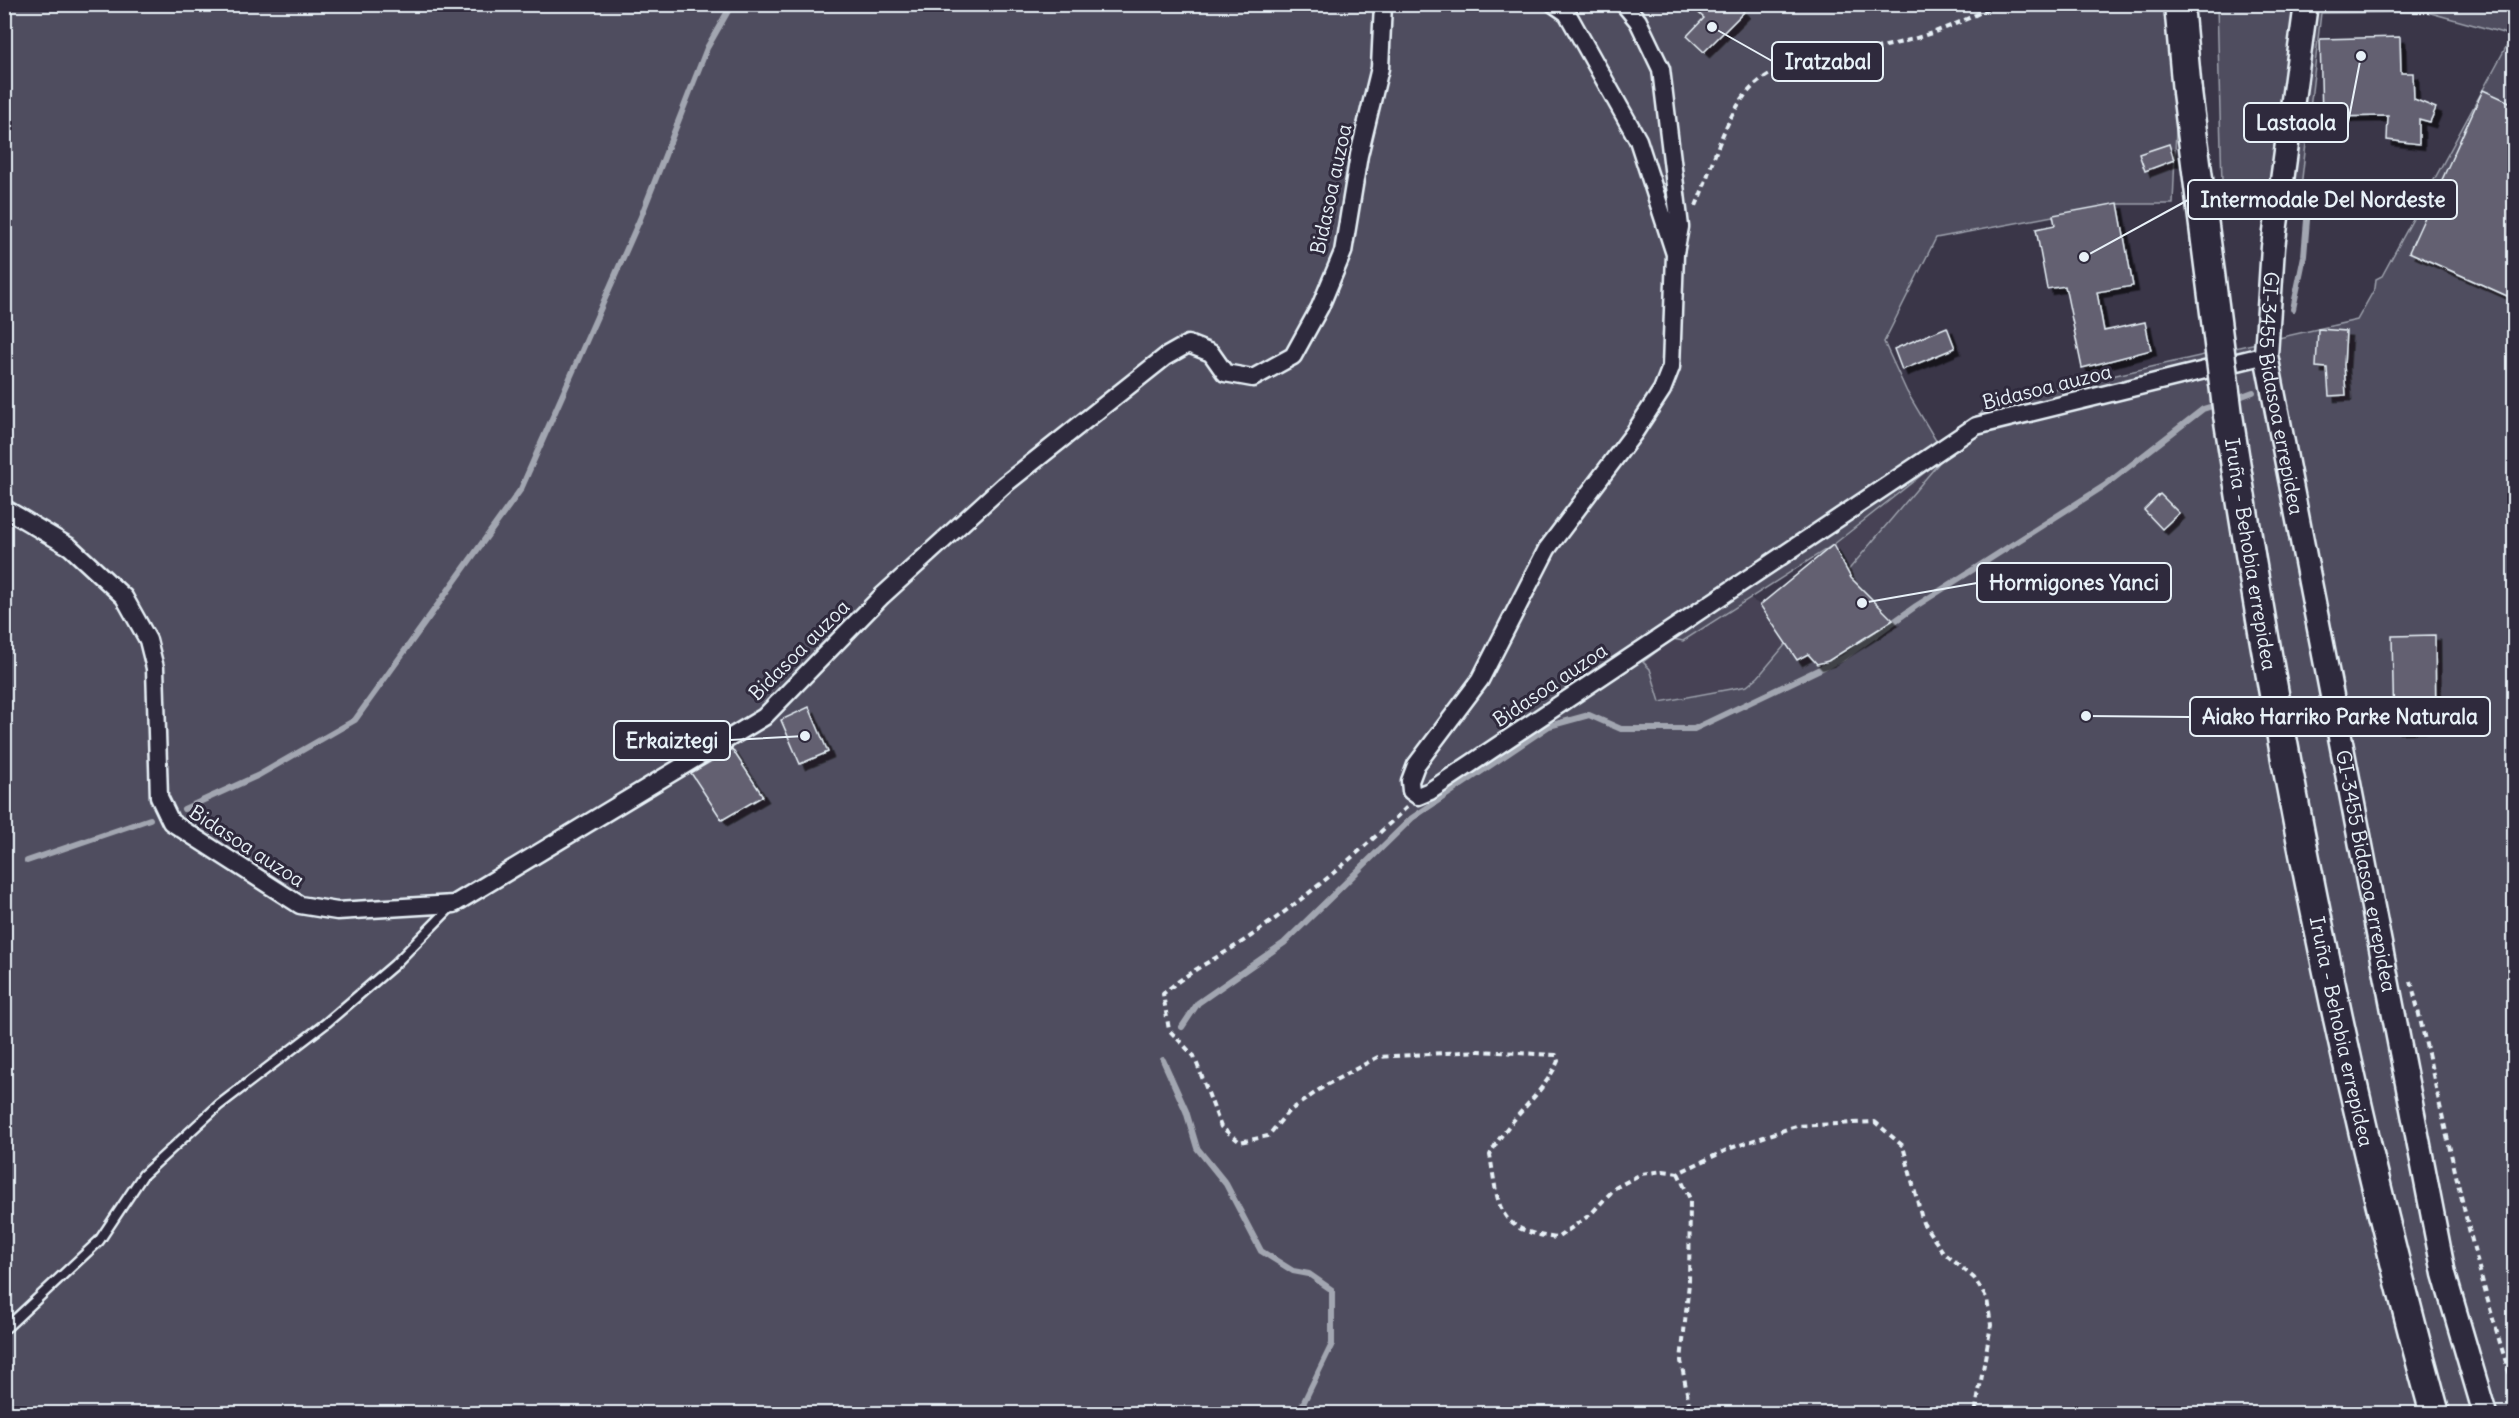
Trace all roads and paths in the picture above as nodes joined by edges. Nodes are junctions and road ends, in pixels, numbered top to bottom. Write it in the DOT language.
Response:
graph roads {
  1 [pos="1383,4"];
  2 [pos="1554,4"];
  3 [pos="1624,4"];
  4 [pos="1996,4"];
  5 [pos="2179,4"];
  6 [pos="2306,4"];
  7 [pos="1692,214"];
  8 [pos="1675,254"];
  9 [pos="2266,355"];
  10 [pos="4,508"];
  11 [pos="1418,796"];
  12 [pos="454,904"];
  13 [pos="2408,972"];
  14 [pos="1678,1173"];
  15 [pos="7,1327"];
  16 [pos="2514,1387"];
  17 [pos="1691,1413"];
  18 [pos="1975,1413"];
  19 [pos="2435,1413"];
  20 [pos="2485,1413"];
  1 -- 12 [label="street, Bidasoa auzoa"];
  2 -- 8 [label="street, Bidasoa auzoa"];
  3 -- 8 [label="street, Bidasoa auzoa"];
  4 -- 7 [label="path"];
  5 -- 19 [label="highway, Iruña - Behobia errepidea, bridge"];
  6 -- 9 [label="street, GI-3455 Bidasoa errepidea"];
  8 -- 11 [label="street, Bidasoa auzoa"];
  9 -- 11 [label="street, Bidasoa auzoa"];
  9 -- 20 [label="street, GI-3455 Bidasoa errepidea"];
  10 -- 12 [label="street, Bidasoa auzoa"];
  11 -- 14 [label="path"];
  12 -- 15 [label="lane"];
  13 -- 16 [label="path"];
  14 -- 17 [label="path"];
  14 -- 18 [label="path"];
}
